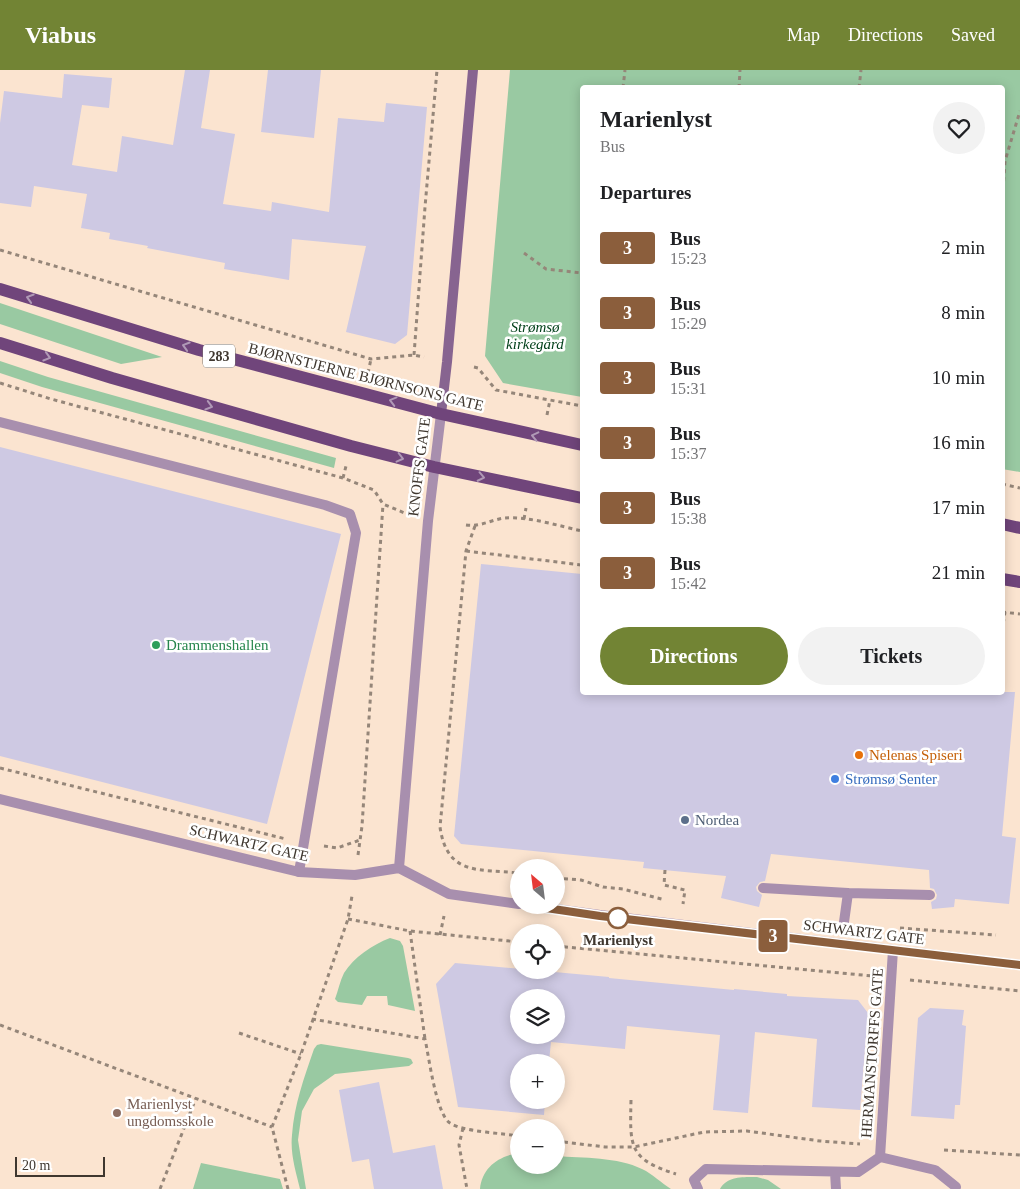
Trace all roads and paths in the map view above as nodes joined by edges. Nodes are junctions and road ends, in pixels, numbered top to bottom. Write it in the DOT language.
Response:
graph roads {
  1 [pos="437,70"];
  2 [pos="473,70"];
  3 [pos="625,70"];
  4 [pos="740,70"];
  5 [pos="861,70"];
  6 [pos="623,85"];
  7 [pos="739,85"];
  8 [pos="859,85"];
  9 [pos="1020,111"];
  10 [pos="1005,161"];
  11 [pos="0,250"];
  12 [pos="524,253"];
  13 [pos="580,273"];
  14 [pos="0,289"];
  15 [pos="0,343"];
  16 [pos="414,355"];
  17 [pos="424,357"];
  18 [pos="371,359"];
  19 [pos="474,367"];
  20 [pos="367,378"];
  21 [pos="0,383"];
  22 [pos="550,400"];
  23 [pos="580,406"];
  24 [pos="441,414"];
  25 [pos="0,422"];
  26 [pos="545,422"];
  27 [pos="580,445"];
  28 [pos="434,467"];
  29 [pos="1005,485"];
  30 [pos="1020,488"];
  31 [pos="580,498"];
  32 [pos="384,504"];
  33 [pos="407,514"];
  34 [pos="466,525"];
  35 [pos="1005,525"];
  36 [pos="475,526"];
  37 [pos="1020,528"];
  38 [pos="580,531"];
  39 [pos="466,551"];
  40 [pos="580,565"];
  41 [pos="1005,580"];
  42 [pos="1020,582"];
  43 [pos="1005,612"];
  44 [pos="1020,614"];
  45 [pos="0,768"];
  46 [pos="0,799"];
  47 [pos="360,840"];
  48 [pos="304,843"];
  49 [pos="456,863"];
  50 [pos="399,868"];
  51 [pos="455,869"];
  52 [pos="665,870"];
  53 [pos="300,872"];
  54 [pos="510,873"];
  55 [pos="355,874"];
  56 [pos="565,879"];
  57 [pos="763,888"];
  58 [pos="848,893"];
  59 [pos="930,895"];
  60 [pos="674,902"];
  61 [pos="510,903"];
  62 [pos="691,905"];
  63 [pos="565,911"];
  64 [pos="444,916"];
  65 [pos="844,922"];
  66 [pos="893,927"];
  67 [pos="410,931"];
  68 [pos="440,935"];
  69 [pos="996,936"];
  70 [pos="510,941"];
  71 [pos="565,947"];
  72 [pos="893,950"];
  73 [pos="1020,965"];
  74 [pos="892,978"];
  75 [pos="1020,991"];
  76 [pos="312,1019"];
  77 [pos="0,1025"];
  78 [pos="239,1033"];
  79 [pos="425,1039"];
  80 [pos="301,1054"];
  81 [pos="196,1098"];
  82 [pos="631,1100"];
  83 [pos="272,1127"];
  84 [pos="463,1128"];
  85 [pos="510,1135"];
  86 [pos="565,1142"];
  87 [pos="881,1146"];
  88 [pos="634,1147"];
  89 [pos="940,1150"];
  90 [pos="1020,1155"];
  91 [pos="880,1157"];
  92 [pos="835,1172"];
  93 [pos="696,1184"];
  94 [pos="956,1187"];
  95 [pos="160,1189"];
  96 [pos="288,1189"];
  97 [pos="466,1189"];
  98 [pos="836,1189"];
  1 -- 16 [label="path"];
  2 -- 24 [label="main road, KNOFFS GATE"];
  3 -- 6 [label="path"];
  4 -- 7 [label="path"];
  5 -- 8 [label="path"];
  9 -- 10 [label="path"];
  11 -- 18 [label="path"];
  12 -- 13 [label="path"];
  24 -- 14 [label="main road, BJØRNSTJERNE BJØRNSONS GATE / 283, one-way"];
  15 -- 28 [label="main road, one-way"];
  16 -- 17 [label="path"];
  16 -- 18 [label="path"];
  18 -- 20 [label="path"];
  19 -- 22 [label="path"];
  21 -- 32 [label="path"];
  22 -- 23 [label="path"];
  22 -- 26 [label="path"];
  27 -- 24 [label="main road, BJØRNSTJERNE BJØRNSONS GATE / 283, one-way"];
  24 -- 28 [label="street, KNOFFS GATE"];
  25 -- 48 [label="street"];
  28 -- 31 [label="main road, one-way"];
  28 -- 50 [label="street, KNOFFS GATE"];
  29 -- 30 [label="path"];
  32 -- 33 [label="path"];
  32 -- 47 [label="path"];
  34 -- 36 [label="path"];
  35 -- 37 [label="main road"];
  36 -- 38 [label="path"];
  36 -- 39 [label="path"];
  39 -- 40 [label="path"];
  39 -- 49 [label="path"];
  41 -- 42 [label="main road"];
  43 -- 44 [label="path"];
  45 -- 48 [label="path"];
  46 -- 53 [label="street, SCHWARTZ GATE"];
  47 -- 48 [label="path"];
  47 -- 55 [label="path"];
  48 -- 53 [label="street"];
  49 -- 51 [label="path"];
  49 -- 54 [label="path"];
  50 -- 55 [label="street, SCHWARTZ GATE"];
  50 -- 61 [label="street"];
  52 -- 62 [label="path"];
  53 -- 55 [label="street, SCHWARTZ GATE"];
  56 -- 60 [label="path"];
  57 -- 58 [label="street"];
  58 -- 59 [label="street"];
  58 -- 65 [label="street"];
  63 -- 72 [label="street, SCHWARTZ GATE"];
  64 -- 68 [label="path"];
  66 -- 69 [label="path"];
  67 -- 68 [label="path"];
  67 -- 76 [label="path"];
  67 -- 79 [label="path"];
  68 -- 70 [label="path"];
  71 -- 74 [label="path"];
  72 -- 73 [label="street, SCHWARTZ GATE"];
  72 -- 74 [label="street, HERMANSTORFFS GATE"];
  74 -- 75 [label="path"];
  74 -- 87 [label="street, HERMANSTORFFS GATE"];
  76 -- 79 [label="path"];
  76 -- 80 [label="path"];
  77 -- 81 [label="path"];
  78 -- 80 [label="path"];
  79 -- 84 [label="path"];
  80 -- 83 [label="path"];
  81 -- 83 [label="path"];
  81 -- 95 [label="path"];
  82 -- 88 [label="path"];
  83 -- 96 [label="path"];
  84 -- 85 [label="path"];
  84 -- 97 [label="path"];
  86 -- 88 [label="path"];
  87 -- 88 [label="path"];
  87 -- 91 [label="street, HERMANSTORFFS GATE"];
  88 -- 93 [label="path"];
  89 -- 90 [label="path"];
  91 -- 92 [label="street, HERMANSTORFFS GATE"];
  91 -- 94 [label="street, HERMANSTORFFS GATE"];
  92 -- 93 [label="street, HERMANSTORFFS GATE"];
  92 -- 98 [label="street"];
}
